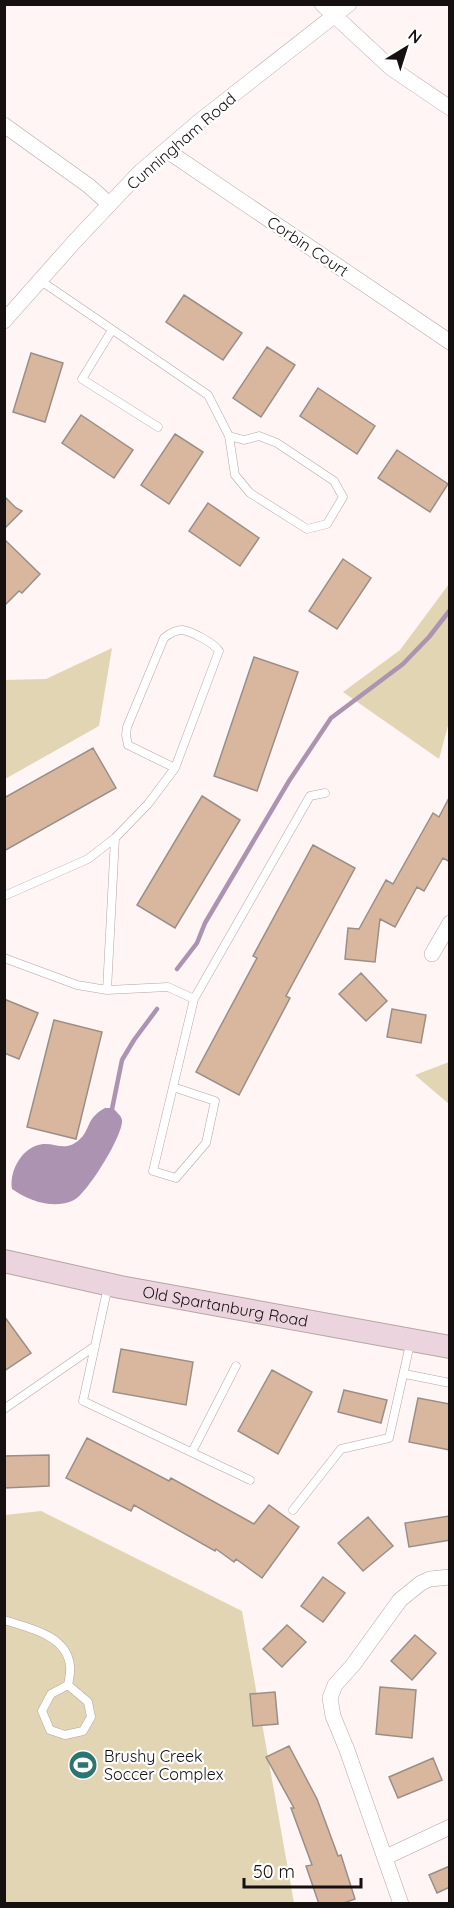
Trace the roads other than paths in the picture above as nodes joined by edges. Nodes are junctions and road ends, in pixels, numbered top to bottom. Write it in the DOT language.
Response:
graph roads {
  1 [pos="322,4"];
  2 [pos="349,4"];
  3 [pos="336,15"];
  4 [pos="450,108"];
  5 [pos="4,125"];
  6 [pos="166,150"];
  7 [pos="109,204"];
  8 [pos="40,281"];
  9 [pos="4,321"];
  10 [pos="112,330"];
  11 [pos="450,342"];
  12 [pos="158,427"];
  13 [pos="229,436"];
  14 [pos="175,768"];
  15 [pos="325,793"];
  16 [pos="115,838"];
  17 [pos="4,896"];
  18 [pos="450,923"];
  19 [pos="432,954"];
  20 [pos="4,958"];
  21 [pos="107,990"];
  22 [pos="194,999"];
  23 [pos="173,1087"];
  24 [pos="4,1261"];
  25 [pos="108,1284"];
  26 [pos="411,1341"];
  27 [pos="95,1346"];
  28 [pos="450,1347"];
  29 [pos="236,1366"];
  30 [pos="405,1374"];
  31 [pos="450,1383"];
  32 [pos="4,1409"];
  33 [pos="192,1452"];
  34 [pos="250,1480"];
  35 [pos="293,1510"];
  36 [pos="450,1577"];
  37 [pos="4,1620"];
  38 [pos="68,1685"];
  39 [pos="450,1827"];
  40 [pos="386,1857"];
  41 [pos="402,1904"];
  1 -- 3 [label="street"];
  2 -- 3 [label="street, Cunningham Road"];
  3 -- 4 [label="street"];
  3 -- 6 [label="street, Cunningham Road"];
  5 -- 7 [label="street"];
  6 -- 7 [label="street, Cunningham Road"];
  6 -- 11 [label="street, Corbin Court"];
  7 -- 8 [label="street, Cunningham Road"];
  8 -- 9 [label="street, Cunningham Road"];
  8 -- 10 [label="lane"];
  10 -- 12 [label="lane"];
  10 -- 13 [label="lane"];
  13 -- 13 [label="lane"];
  14 -- 14 [label="lane"];
  14 -- 16 [label="lane"];
  15 -- 22 [label="lane"];
  16 -- 17 [label="lane"];
  16 -- 21 [label="lane"];
  18 -- 19 [label="street"];
  20 -- 21 [label="lane"];
  21 -- 22 [label="lane"];
  22 -- 23 [label="lane"];
  23 -- 23 [label="lane"];
  24 -- 25 [label="main road, Old Spartanburg Road"];
  25 -- 26 [label="main road, Old Spartanburg Road"];
  25 -- 27 [label="lane"];
  26 -- 28 [label="main road, Old Spartanburg Road"];
  26 -- 30 [label="lane"];
  27 -- 32 [label="lane"];
  27 -- 33 [label="lane"];
  29 -- 33 [label="lane"];
  30 -- 31 [label="lane"];
  30 -- 35 [label="lane"];
  33 -- 34 [label="lane"];
  36 -- 40 [label="street"];
  37 -- 38 [label="lane"];
  38 -- 38 [label="lane"];
  39 -- 40 [label="street"];
  40 -- 41 [label="street"];
}
